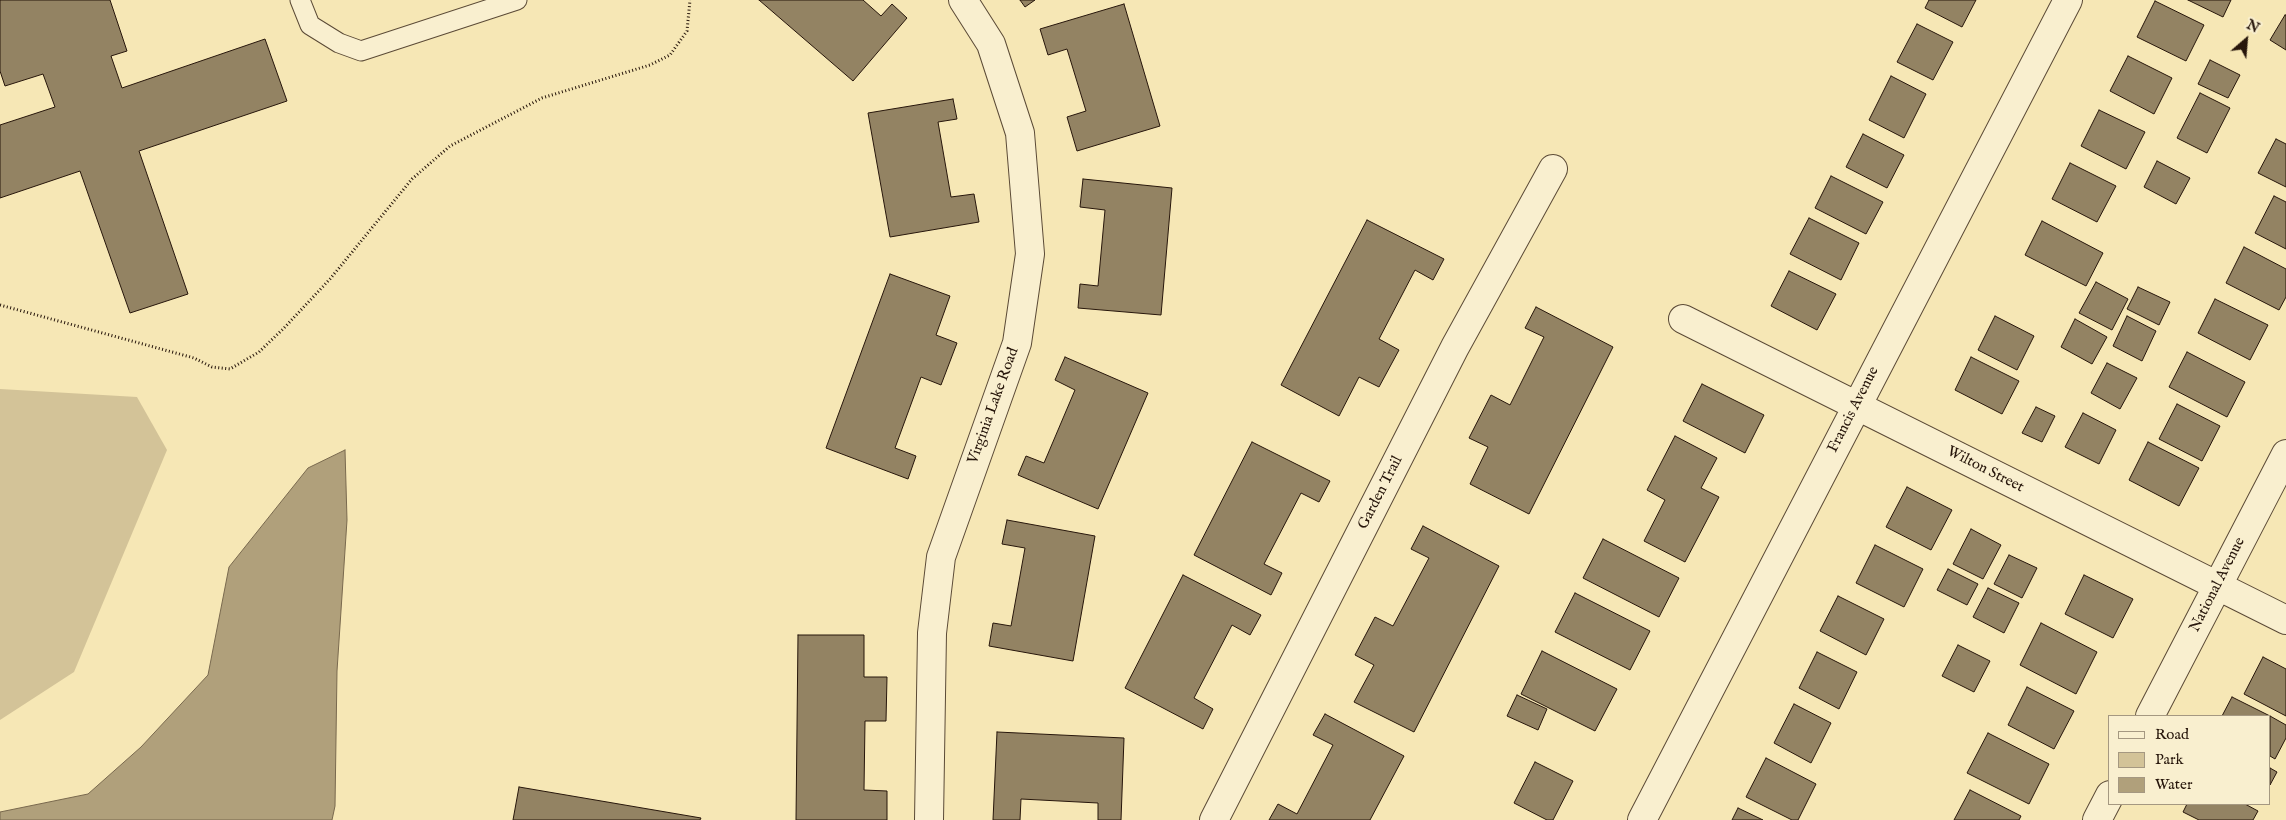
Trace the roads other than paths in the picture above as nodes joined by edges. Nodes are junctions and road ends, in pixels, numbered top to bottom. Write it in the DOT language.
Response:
graph roads {
  1 [pos="300,0"];
  2 [pos="517,0"];
  3 [pos="963,0"];
  4 [pos="2068,0"];
  5 [pos="1553,169"];
  6 [pos="1683,319"];
  7 [pos="1856,406"];
  8 [pos="2286,454"];
  9 [pos="2217,586"];
  10 [pos="2286,620"];
  11 [pos="2151,715"];
  12 [pos="2108,799"];
  13 [pos="929,820"];
  14 [pos="1214,820"];
  15 [pos="1642,820"];
  16 [pos="2097,820"];
  1 -- 2 [label="lane"];
  3 -- 13 [label="street, Virginia Lake Road"];
  4 -- 7 [label="street, Francis Avenue"];
  5 -- 14 [label="street, Garden Trail"];
  6 -- 7 [label="street, Wilton Street"];
  7 -- 9 [label="street, Wilton Street"];
  7 -- 15 [label="street, Francis Avenue"];
  8 -- 9 [label="street, National Avenue"];
  9 -- 10 [label="street, Wilton Street"];
  9 -- 11 [label="street, National Avenue"];
  12 -- 16 [label="street"];
}
